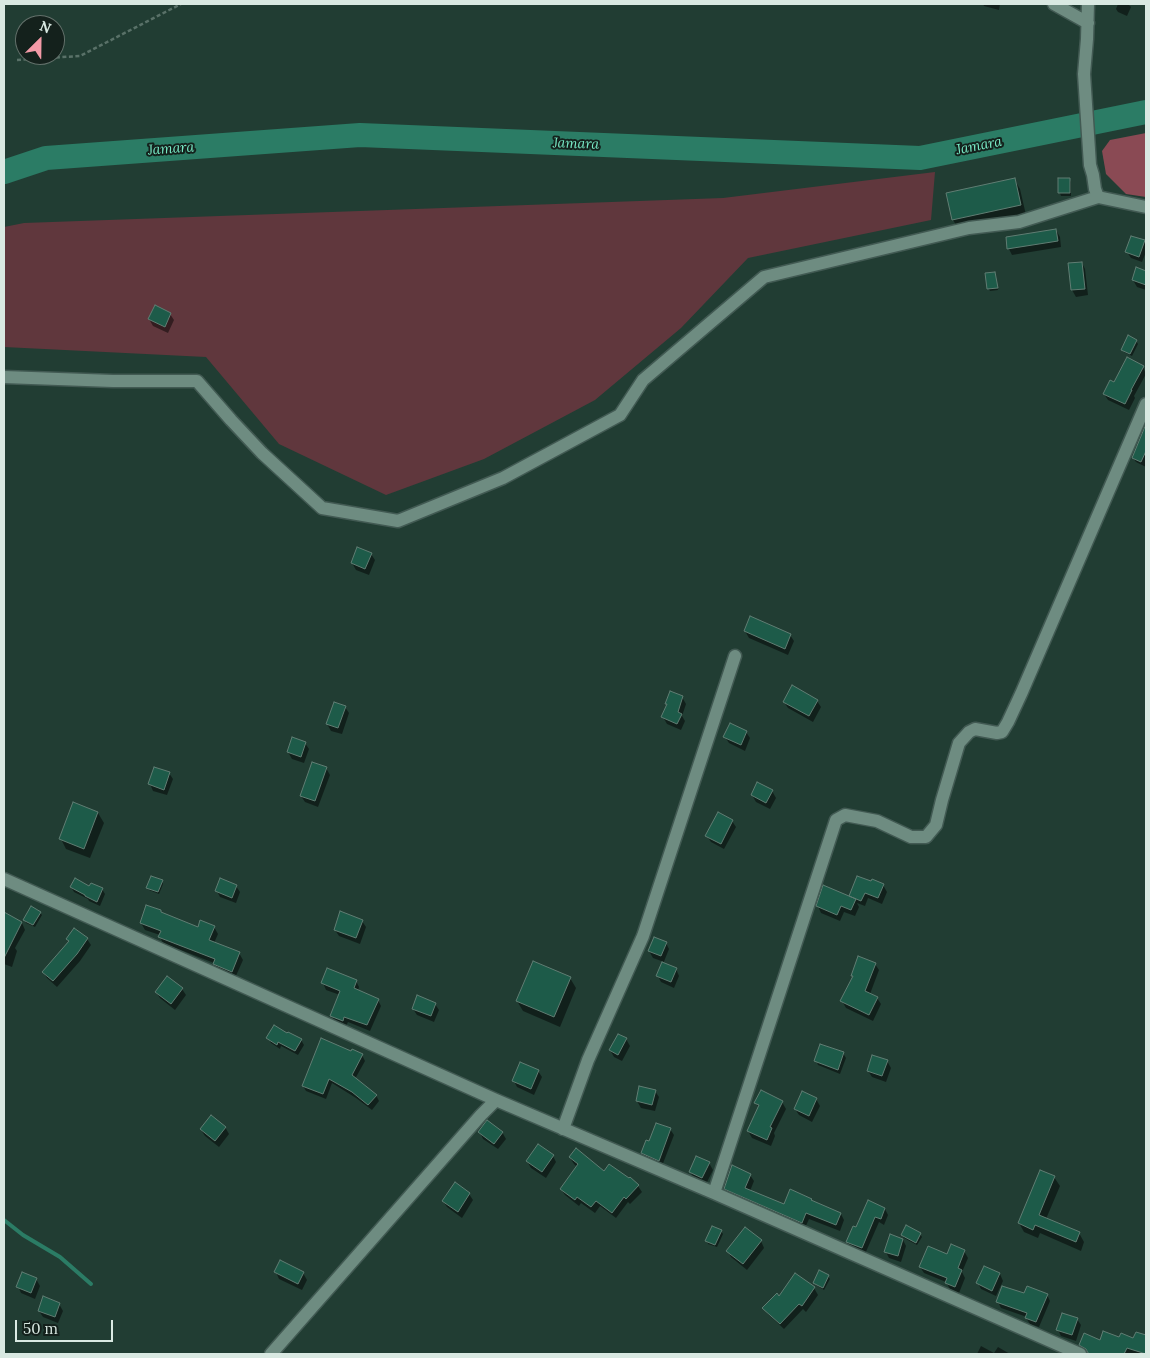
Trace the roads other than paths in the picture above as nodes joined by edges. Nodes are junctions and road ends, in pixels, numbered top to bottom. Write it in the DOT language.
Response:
graph roads {
  1 [pos="1054,4"];
  2 [pos="1088,4"];
  3 [pos="1088,23"];
  4 [pos="1098,197"];
  5 [pos="1146,207"];
  6 [pos="4,377"];
  7 [pos="1146,404"];
  8 [pos="735,656"];
  9 [pos="4,879"];
  10 [pos="496,1100"];
  11 [pos="563,1129"];
  12 [pos="714,1193"];
  13 [pos="271,1354"];
  14 [pos="1080,1354"];
  1 -- 3 [label="street"];
  2 -- 3 [label="street"];
  3 -- 4 [label="street"];
  4 -- 5 [label="street"];
  4 -- 6 [label="street"];
  7 -- 12 [label="street"];
  8 -- 11 [label="street"];
  9 -- 10 [label="street"];
  10 -- 11 [label="street"];
  10 -- 13 [label="street"];
  11 -- 12 [label="street"];
  12 -- 14 [label="street"];
}
